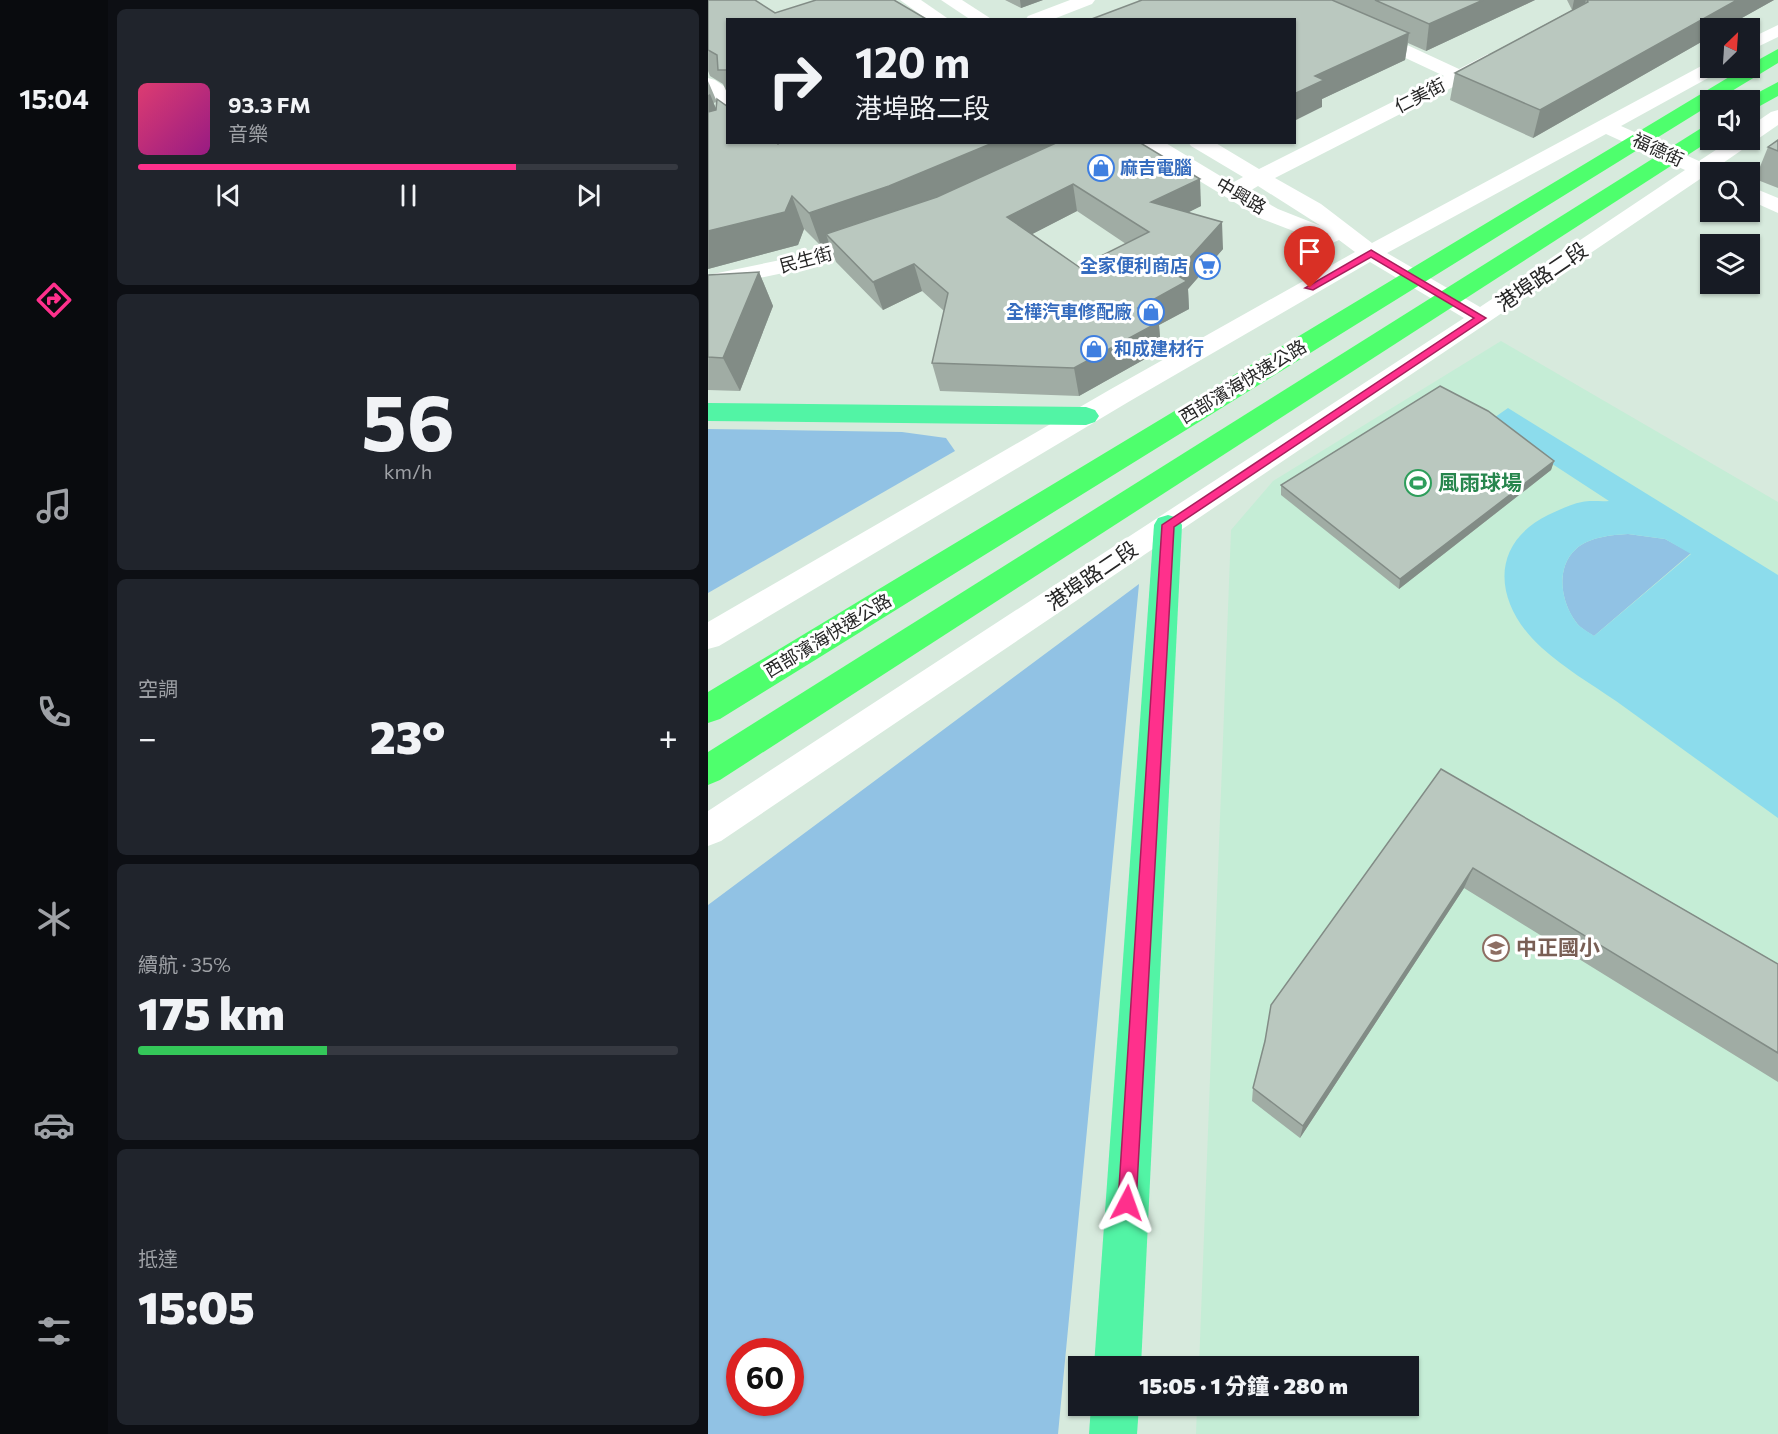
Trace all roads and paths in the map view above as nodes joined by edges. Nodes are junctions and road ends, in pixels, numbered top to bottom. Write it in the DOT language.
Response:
graph roads {
  1 [pos="909,0"];
  2 [pos="950,0"];
  3 [pos="1086,0"];
  4 [pos="1296,0"];
  5 [pos="938,18"];
  6 [pos="981,18"];
  7 [pos="1039,18"];
  8 [pos="1778,30"];
  9 [pos="1760,40"];
  10 [pos="1513,49"];
  11 [pos="1778,55"];
  12 [pos="1700,75"];
  13 [pos="1460,76"];
  14 [pos="708,84"];
  15 [pos="1778,88"];
  16 [pos="726,98"];
  17 [pos="1760,99"];
  18 [pos="1778,116"];
  19 [pos="1607,127"];
  20 [pos="1760,128"];
  21 [pos="1700,137"];
  22 [pos="1152,144"];
  23 [pos="1201,144"];
  24 [pos="1732,150"];
  25 [pos="1717,162"];
  26 [pos="1700,170"];
  27 [pos="1700,175"];
  28 [pos="1259,177"];
  29 [pos="1232,191"];
  30 [pos="1760,197"];
  31 [pos="1778,206"];
  32 [pos="893,234"];
  33 [pos="1371,253"];
  34 [pos="708,282"];
  35 [pos="1481,318"];
  36 [pos="708,412"];
  37 [pos="1086,416"];
  38 [pos="1168,525"];
  39 [pos="708,637"];
  40 [pos="708,709"];
  41 [pos="708,770"];
  42 [pos="708,830"];
  43 [pos="1119,1356"];
  44 [pos="1114,1416"];
  45 [pos="1113,1434"];
  1 -- 5 [label="street"];
  2 -- 6 [label="street"];
  3 -- 7 [label="street"];
  4 -- 13 [label="street"];
  8 -- 9 [label="street"];
  10 -- 13 [label="street, 仁美街"];
  11 -- 40 [label="highway, 西部濱海快速公路"];
  12 -- 19 [label="street"];
  13 -- 28 [label="street, 仁美街"];
  14 -- 16 [label="street"];
  15 -- 17 [label="highway"];
  18 -- 20 [label="street"];
  19 -- 26 [label="street, 福德街"];
  19 -- 33 [label="street"];
  21 -- 41 [label="highway, 西部濱海快速公路"];
  22 -- 29 [label="street, 中興路"];
  23 -- 28 [label="street, 中興路"];
  24 -- 25 [label="street, 港埠路二段"];
  27 -- 35 [label="street, 港埠路二段"];
  28 -- 29 [label="street, 仁美街"];
  28 -- 33 [label="street, 中興路"];
  29 -- 33 [label="street, 中興路"];
  30 -- 31 [label="street"];
  32 -- 34 [label="street, 民生街"];
  33 -- 35 [label="street, 中興路"];
  33 -- 37 [label="street"];
  35 -- 38 [label="street, 港埠路二段"];
  36 -- 37 [label="main road"];
  37 -- 39 [label="street"];
  38 -- 42 [label="street, 港埠路二段"];
  38 -- 43 [label="main road"];
  44 -- 45 [label="main road"];
}
